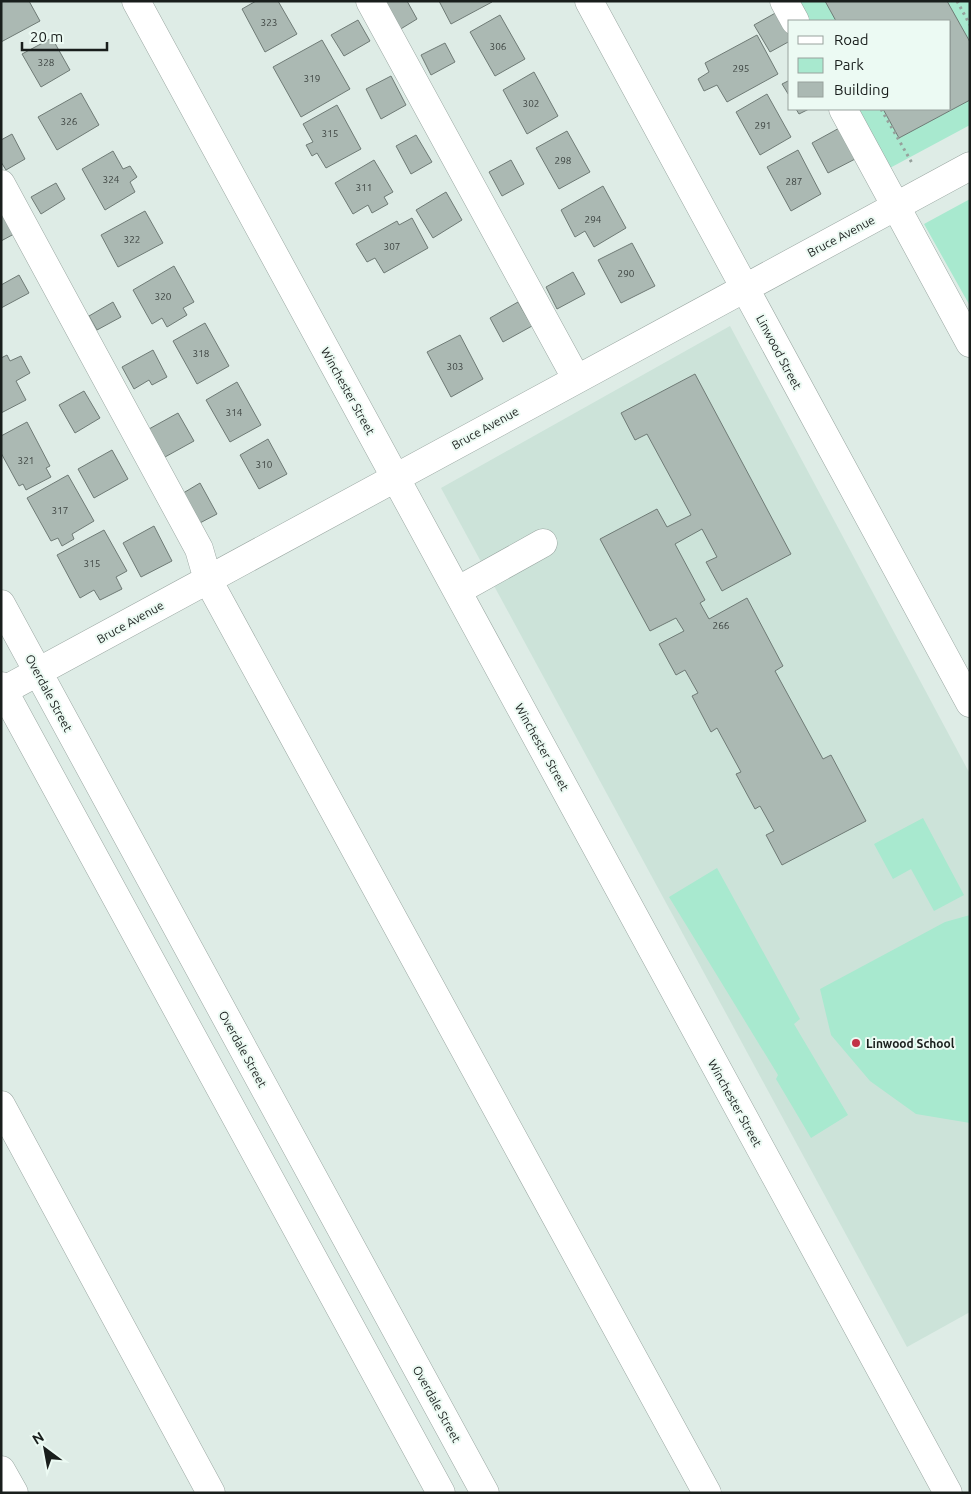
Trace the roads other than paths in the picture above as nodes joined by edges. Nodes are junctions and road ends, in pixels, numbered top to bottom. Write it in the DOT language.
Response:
graph roads {
  1 [pos="136,1"];
  2 [pos="370,1"];
  3 [pos="589,1"];
  4 [pos="784,1"];
  5 [pos="794,20"];
  6 [pos="844,110"];
  7 [pos="970,166"];
  8 [pos="1,184"];
  9 [pos="896,207"];
  10 [pos="745,287"];
  11 [pos="970,343"];
  12 [pos="576,378"];
  13 [pos="395,478"];
  14 [pos="543,542"];
  15 [pos="208,580"];
  16 [pos="457,591"];
  17 [pos="1,604"];
  18 [pos="38,672"];
  19 [pos="2,689"];
  20 [pos="970,703"];
  21 [pos="1,1105"];
  22 [pos="1,1470"];
  23 [pos="14,1493"];
  24 [pos="211,1493"];
  25 [pos="441,1493"];
  26 [pos="485,1493"];
  27 [pos="707,1493"];
  28 [pos="948,1493"];
  1 -- 13 [label="street, Winchester Street"];
  2 -- 12 [label="street"];
  3 -- 10 [label="street, Linwood Street"];
  4 -- 5 [label="street"];
  6 -- 9 [label="street"];
  7 -- 9 [label="street, Bruce Avenue"];
  8 -- 15 [label="street"];
  9 -- 10 [label="street, Bruce Avenue"];
  9 -- 11 [label="street"];
  10 -- 12 [label="street, Bruce Avenue"];
  10 -- 20 [label="street, Linwood Street"];
  12 -- 13 [label="street, Bruce Avenue"];
  13 -- 15 [label="street, Bruce Avenue"];
  13 -- 16 [label="street, Winchester Street"];
  14 -- 16 [label="street"];
  15 -- 18 [label="street, Bruce Avenue"];
  15 -- 27 [label="street"];
  16 -- 28 [label="street, Winchester Street"];
  17 -- 18 [label="street, Overdale Street"];
  18 -- 19 [label="street, Bruce Avenue"];
  18 -- 26 [label="street, Overdale Street"];
  19 -- 25 [label="street"];
  21 -- 24 [label="street"];
  22 -- 23 [label="street"];
}
